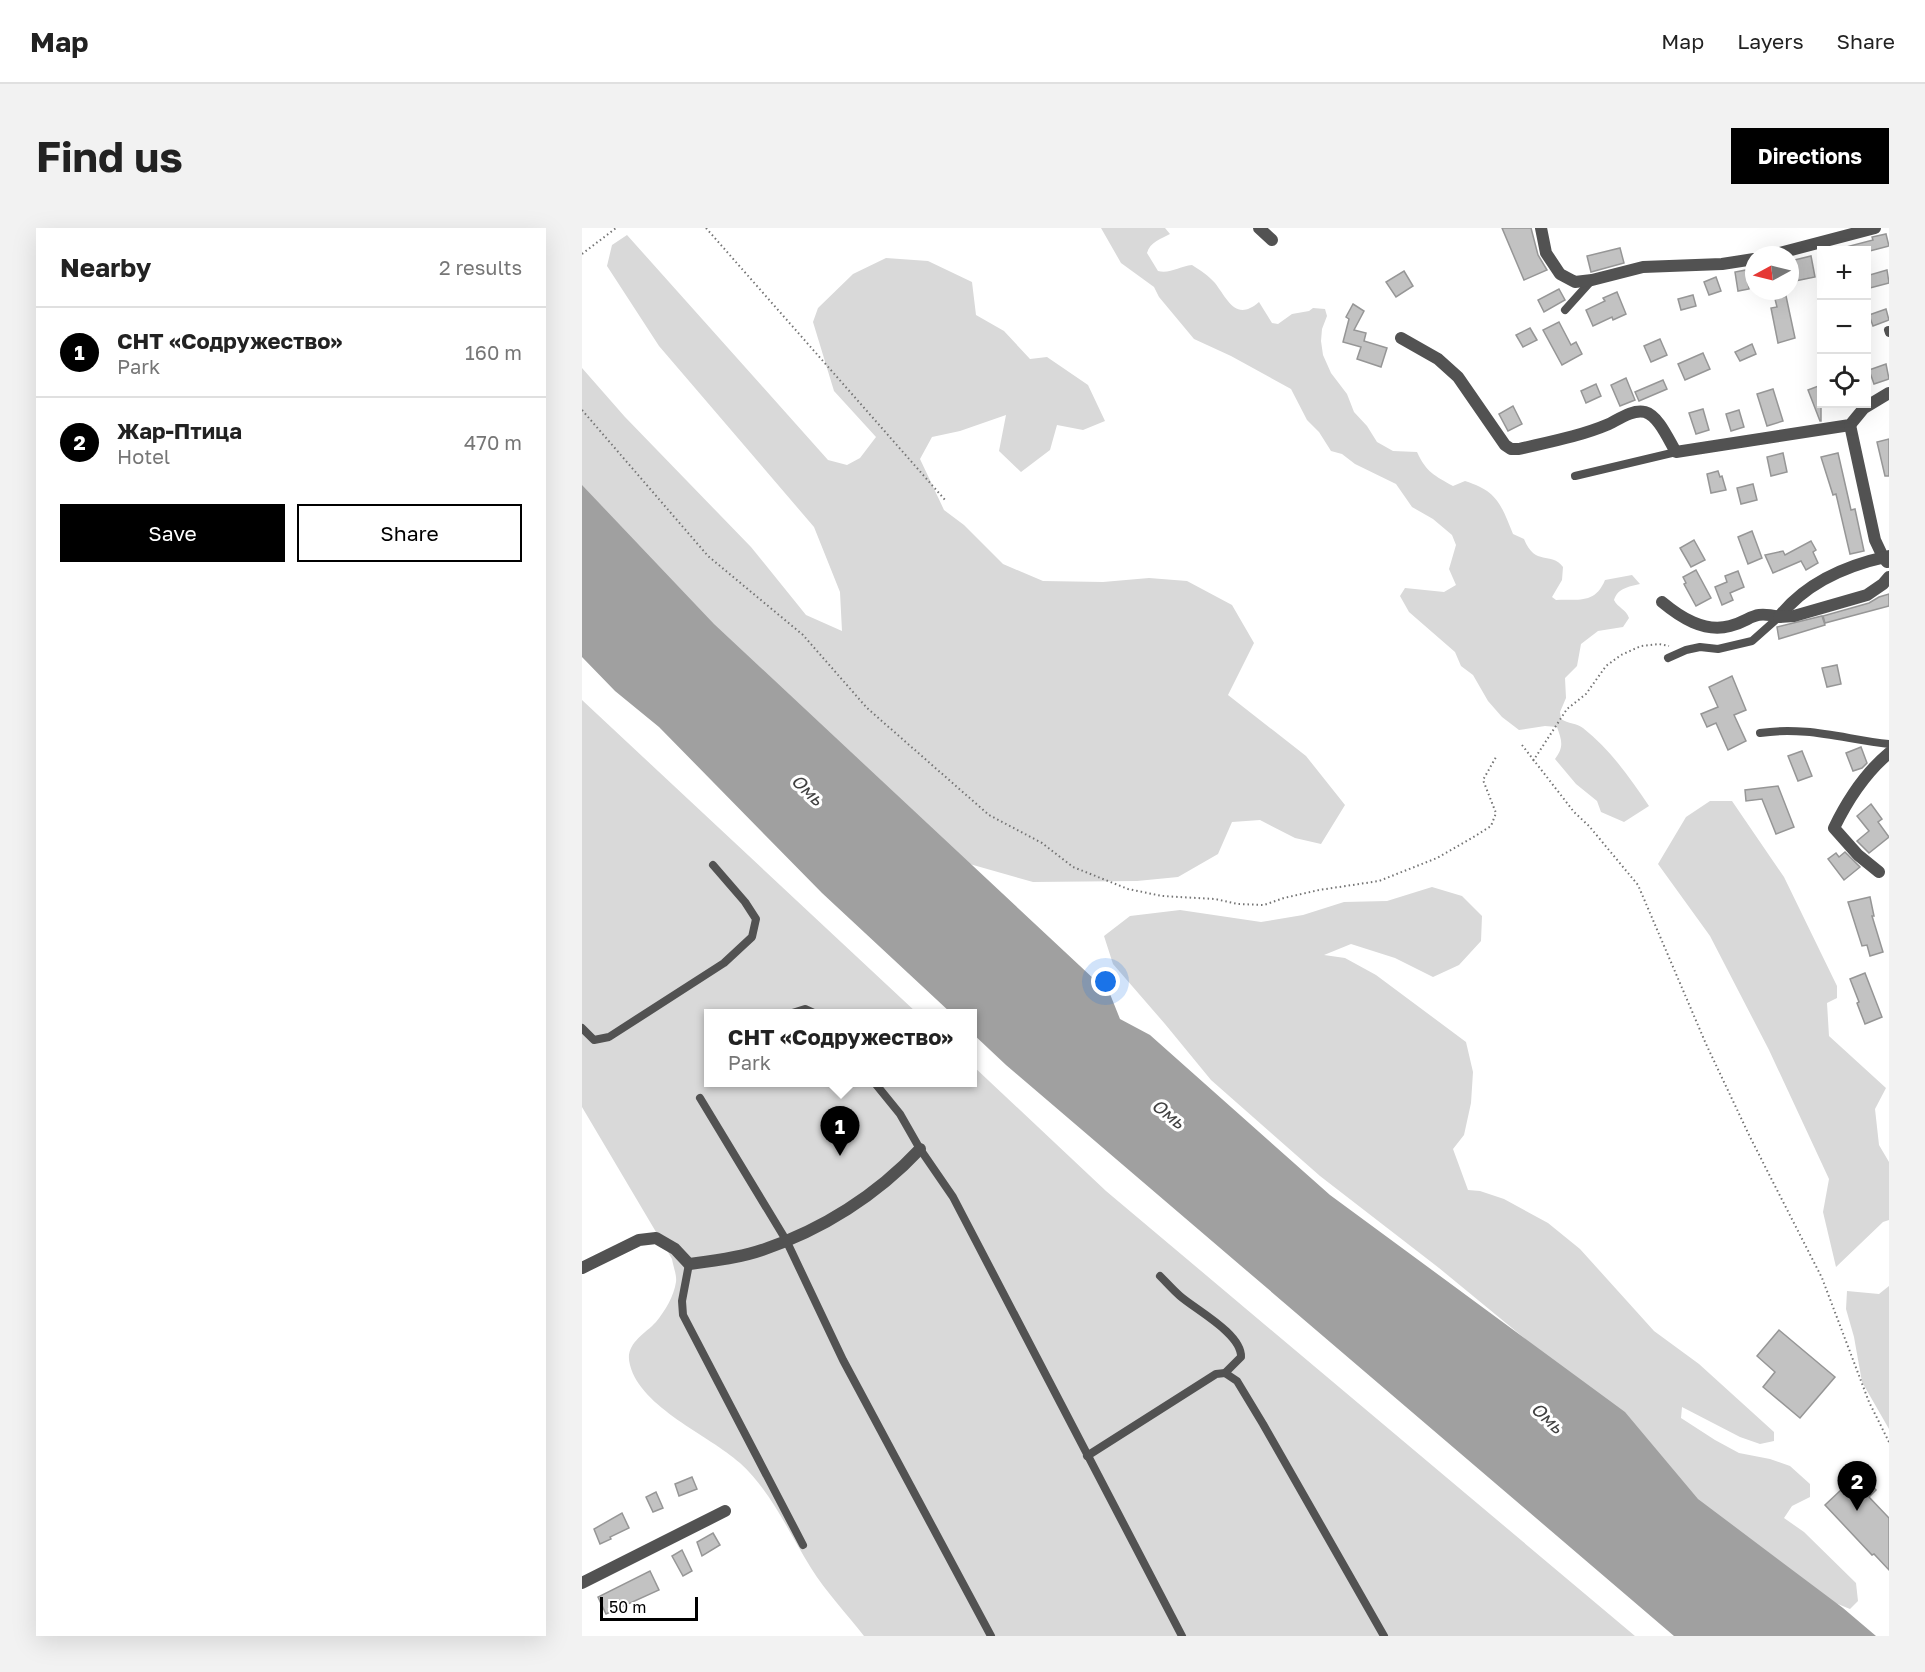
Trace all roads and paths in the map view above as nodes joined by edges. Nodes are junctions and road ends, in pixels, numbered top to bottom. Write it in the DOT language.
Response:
graph roads {
  1 [pos="616,228"];
  2 [pos="706,228"];
  3 [pos="1259,228"];
  4 [pos="1541,228"];
  5 [pos="1875,228"];
  6 [pos="1272,240"];
  7 [pos="1799,248"];
  8 [pos="582,254"];
  9 [pos="1745,260"];
  10 [pos="1592,280"];
  11 [pos="1565,310"];
  12 [pos="1401,338"];
  13 [pos="1889,393"];
  14 [pos="582,410"];
  15 [pos="1850,425"];
  16 [pos="1676,452"];
  17 [pos="1575,476"];
  18 [pos="946,501"];
  19 [pos="1887,559"];
  20 [pos="1889,577"];
  21 [pos="1662,602"];
  22 [pos="1779,617"];
  23 [pos="1686,650"];
  24 [pos="1668,658"];
  25 [pos="1760,733"];
  26 [pos="1889,744"];
  27 [pos="1522,745"];
  28 [pos="1889,753"];
  29 [pos="1496,757"];
  30 [pos="1533,761"];
  31 [pos="713,865"];
  32 [pos="1879,872"];
  33 [pos="582,1028"];
  34 [pos="877,1087"];
  35 [pos="700,1098"];
  36 [pos="920,1149"];
  37 [pos="786,1240"];
  38 [pos="689,1264"];
  39 [pos="582,1268"];
  40 [pos="1160,1276"];
  41 [pos="1225,1373"];
  42 [pos="1889,1442"];
  43 [pos="1087,1456"];
  44 [pos="725,1511"];
  45 [pos="803,1545"];
  46 [pos="582,1583"];
  47 [pos="991,1636"];
  48 [pos="1182,1636"];
  49 [pos="1384,1636"];
  1 -- 8 [label="path"];
  2 -- 18 [label="path"];
  3 -- 6 [label="street"];
  4 -- 10 [label="street"];
  5 -- 7 [label="street"];
  9 -- 10 [label="street"];
  10 -- 11 [label="lane"];
  12 -- 16 [label="street"];
  13 -- 15 [label="street"];
  14 -- 29 [label="path"];
  15 -- 16 [label="street"];
  15 -- 19 [label="street"];
  16 -- 17 [label="lane"];
  19 -- 22 [label="street"];
  20 -- 22 [label="street"];
  21 -- 22 [label="street"];
  22 -- 23 [label="lane"];
  23 -- 24 [label="lane"];
  23 -- 30 [label="path"];
  25 -- 26 [label="lane"];
  27 -- 30 [label="path"];
  28 -- 32 [label="street"];
  30 -- 42 [label="path"];
  31 -- 33 [label="lane"];
  34 -- 36 [label="lane"];
  35 -- 37 [label="lane"];
  36 -- 37 [label="street"];
  36 -- 43 [label="lane"];
  37 -- 38 [label="street"];
  37 -- 47 [label="lane"];
  38 -- 39 [label="street"];
  38 -- 45 [label="lane"];
  40 -- 41 [label="lane"];
  41 -- 43 [label="lane"];
  41 -- 49 [label="lane"];
  43 -- 48 [label="lane"];
  44 -- 46 [label="street"];
}
